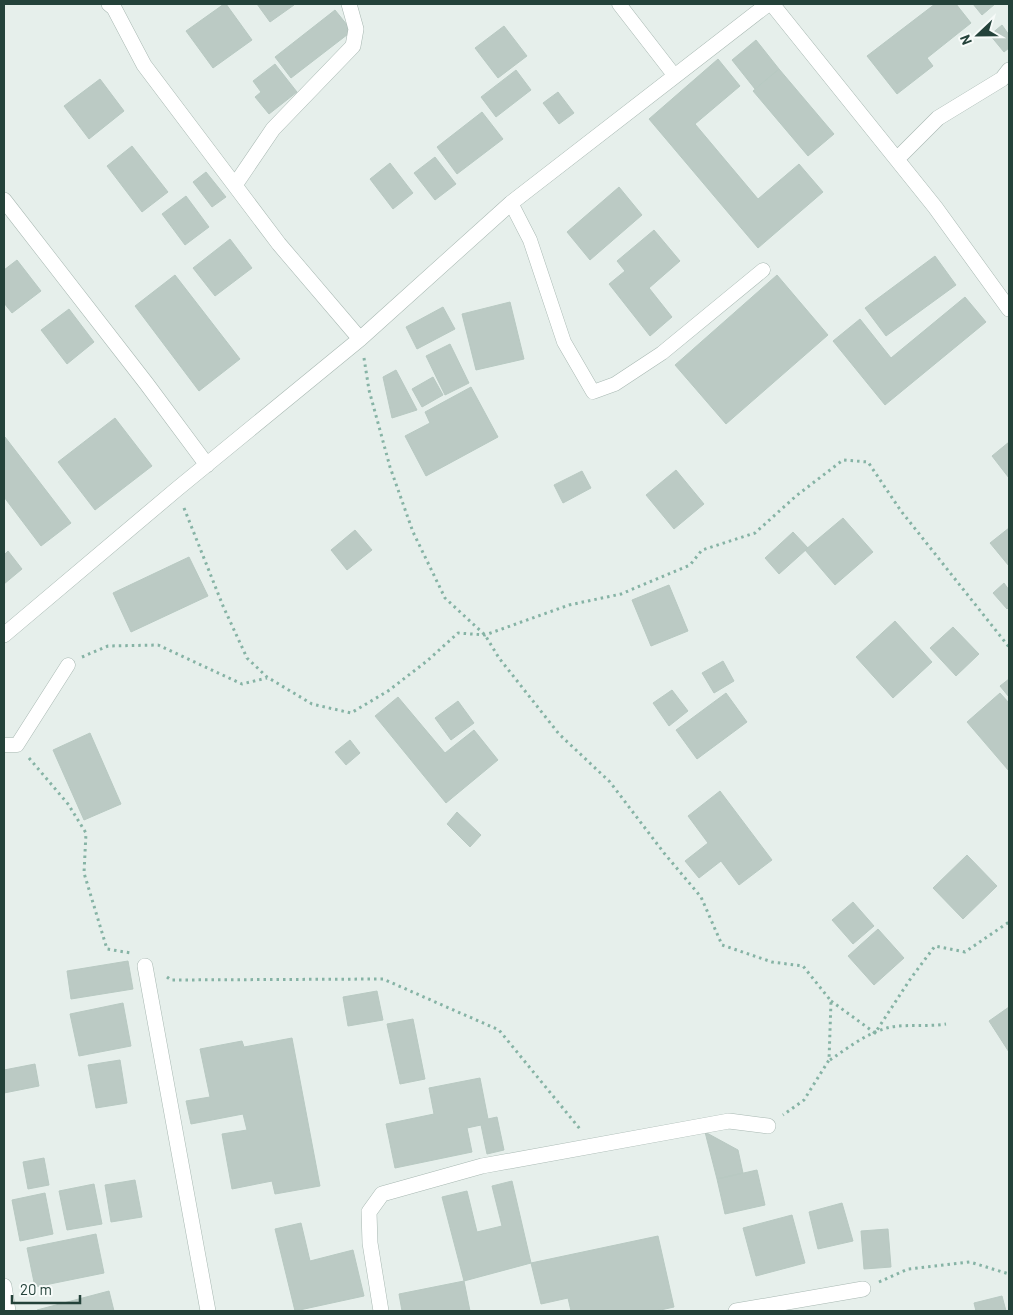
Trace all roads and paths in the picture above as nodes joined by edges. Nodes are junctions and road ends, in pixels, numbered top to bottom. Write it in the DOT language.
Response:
graph roads {
  1 [pos="109,4"];
  2 [pos="349,4"];
  3 [pos="619,4"];
  4 [pos="768,4"];
  5 [pos="772,4"];
  6 [pos="1009,70"];
  7 [pos="674,75"];
  8 [pos="897,160"];
  9 [pos="235,185"];
  10 [pos="4,200"];
  11 [pos="511,202"];
  12 [pos="763,270"];
  13 [pos="1009,306"];
  14 [pos="360,339"];
  15 [pos="207,465"];
  16 [pos="177,489"];
  17 [pos="4,635"];
  18 [pos="485,635"];
  19 [pos="1009,647"];
  20 [pos="68,665"];
  21 [pos="268,677"];
  22 [pos="11,745"];
  23 [pos="1009,922"];
  24 [pos="145,966"];
  25 [pos="831,1001"];
  26 [pos="946,1024"];
  27 [pos="875,1032"];
  28 [pos="829,1060"];
  29 [pos="768,1126"];
  30 [pos="594,1145"];
  31 [pos="1009,1274"];
  32 [pos="4,1286"];
  33 [pos="863,1289"];
  34 [pos="8,1311"];
  35 [pos="208,1311"];
  36 [pos="381,1311"];
  37 [pos="736,1311"];
  1 -- 9 [label="street"];
  2 -- 9 [label="street"];
  3 -- 7 [label="lane"];
  4 -- 7 [label="street"];
  5 -- 8 [label="street"];
  6 -- 8 [label="street"];
  7 -- 11 [label="street"];
  8 -- 13 [label="street"];
  9 -- 14 [label="street"];
  10 -- 15 [label="street"];
  11 -- 12 [label="lane"];
  11 -- 14 [label="street"];
  14 -- 15 [label="street"];
  14 -- 18 [label="path"];
  15 -- 16 [label="street"];
  16 -- 17 [label="street"];
  16 -- 21 [label="path"];
  18 -- 19 [label="path"];
  18 -- 21 [label="path"];
  18 -- 25 [label="path"];
  20 -- 21 [label="path"];
  20 -- 22 [label="lane"];
  22 -- 24 [label="path"];
  23 -- 27 [label="path"];
  24 -- 30 [label="path"];
  24 -- 35 [label="street"];
  25 -- 27 [label="path"];
  25 -- 28 [label="path"];
  26 -- 27 [label="path"];
  27 -- 28 [label="path"];
  28 -- 29 [label="path"];
  29 -- 30 [label="street"];
  30 -- 36 [label="street"];
  31 -- 33 [label="path"];
  32 -- 34 [label="street"];
  33 -- 37 [label="street"];
}
